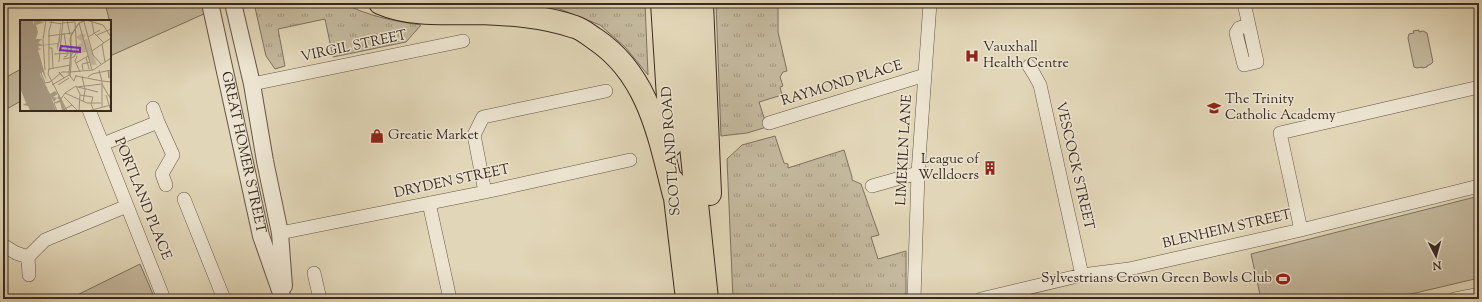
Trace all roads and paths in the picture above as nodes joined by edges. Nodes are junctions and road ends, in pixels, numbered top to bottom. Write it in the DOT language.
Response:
graph roads {
  1 [pos="210,3"];
  2 [pos="233,3"];
  3 [pos="380,3"];
  4 [pos="662,3"];
  5 [pos="683,3"];
  6 [pos="702,3"];
  7 [pos="930,3"];
  8 [pos="1244,3"];
  9 [pos="1249,25"];
  10 [pos="463,41"];
  11 [pos="1029,66"];
  12 [pos="925,76"];
  13 [pos="252,84"];
  14 [pos="1479,87"];
  15 [pos="606,91"];
  16 [pos="153,108"];
  17 [pos="89,111"];
  18 [pos="158,122"];
  19 [pos="769,123"];
  20 [pos="103,144"];
  21 [pos="630,160"];
  22 [pos="918,173"];
  23 [pos="166,185"];
  24 [pos="872,186"];
  25 [pos="1479,186"];
  26 [pos="485,192"];
  27 [pos="674,195"];
  28 [pos="184,199"];
  29 [pos="429,203"];
  30 [pos="127,206"];
  31 [pos="1301,230"];
  32 [pos="280,233"];
  33 [pos="3,245"];
  34 [pos="28,257"];
  35 [pos="29,275"];
  36 [pos="1082,275"];
  37 [pos="320,280"];
  38 [pos="706,289"];
  39 [pos="1479,294"];
  40 [pos="164,299"];
  41 [pos="224,299"];
  42 [pos="284,299"];
  43 [pos="320,299"];
  44 [pos="450,299"];
  45 [pos="687,299"];
  46 [pos="914,299"];
  47 [pos="981,299"];
  48 [pos="1454,299"];
  1 -- 42 [label="street, GREAT HOMER STREET"];
  2 -- 13 [label="street, GREAT HOMER STREET"];
  3 -- 27 [label="highway"];
  4 -- 27 [label="highway, SCOTLAND ROAD"];
  5 -- 38 [label="highway, SCOTLAND ROAD"];
  6 -- 38 [label="highway"];
  7 -- 12 [label="street, LIMEKILN LANE"];
  8 -- 9 [label="street"];
  10 -- 13 [label="street, VIRGIL STREET"];
  11 -- 36 [label="street, VESCOCK STREET"];
  12 -- 19 [label="street, RAYMOND PLACE"];
  12 -- 22 [label="street, LIMEKILN LANE"];
  13 -- 32 [label="street, GREAT HOMER STREET"];
  14 -- 31 [label="street"];
  15 -- 26 [label="street"];
  16 -- 18 [label="street"];
  17 -- 20 [label="street, PORTLAND PLACE"];
  18 -- 20 [label="street"];
  18 -- 23 [label="street"];
  20 -- 30 [label="street, PORTLAND PLACE"];
  21 -- 26 [label="street, DRYDEN STREET"];
  22 -- 24 [label="street"];
  22 -- 46 [label="street, LIMEKILN LANE"];
  25 -- 31 [label="street, BLENHEIM STREET"];
  26 -- 29 [label="street, DRYDEN STREET"];
  27 -- 45 [label="highway, SCOTLAND ROAD"];
  28 -- 41 [label="street"];
  29 -- 32 [label="street, DRYDEN STREET"];
  29 -- 44 [label="street"];
  30 -- 34 [label="street"];
  30 -- 40 [label="street, PORTLAND PLACE"];
  31 -- 36 [label="street, BLENHEIM STREET"];
  32 -- 42 [label="street, GREAT HOMER STREET"];
  33 -- 34 [label="street"];
  34 -- 35 [label="street"];
  36 -- 47 [label="street, BLENHEIM STREET"];
  37 -- 43 [label="street"];
  39 -- 48 [label="street"];
}
